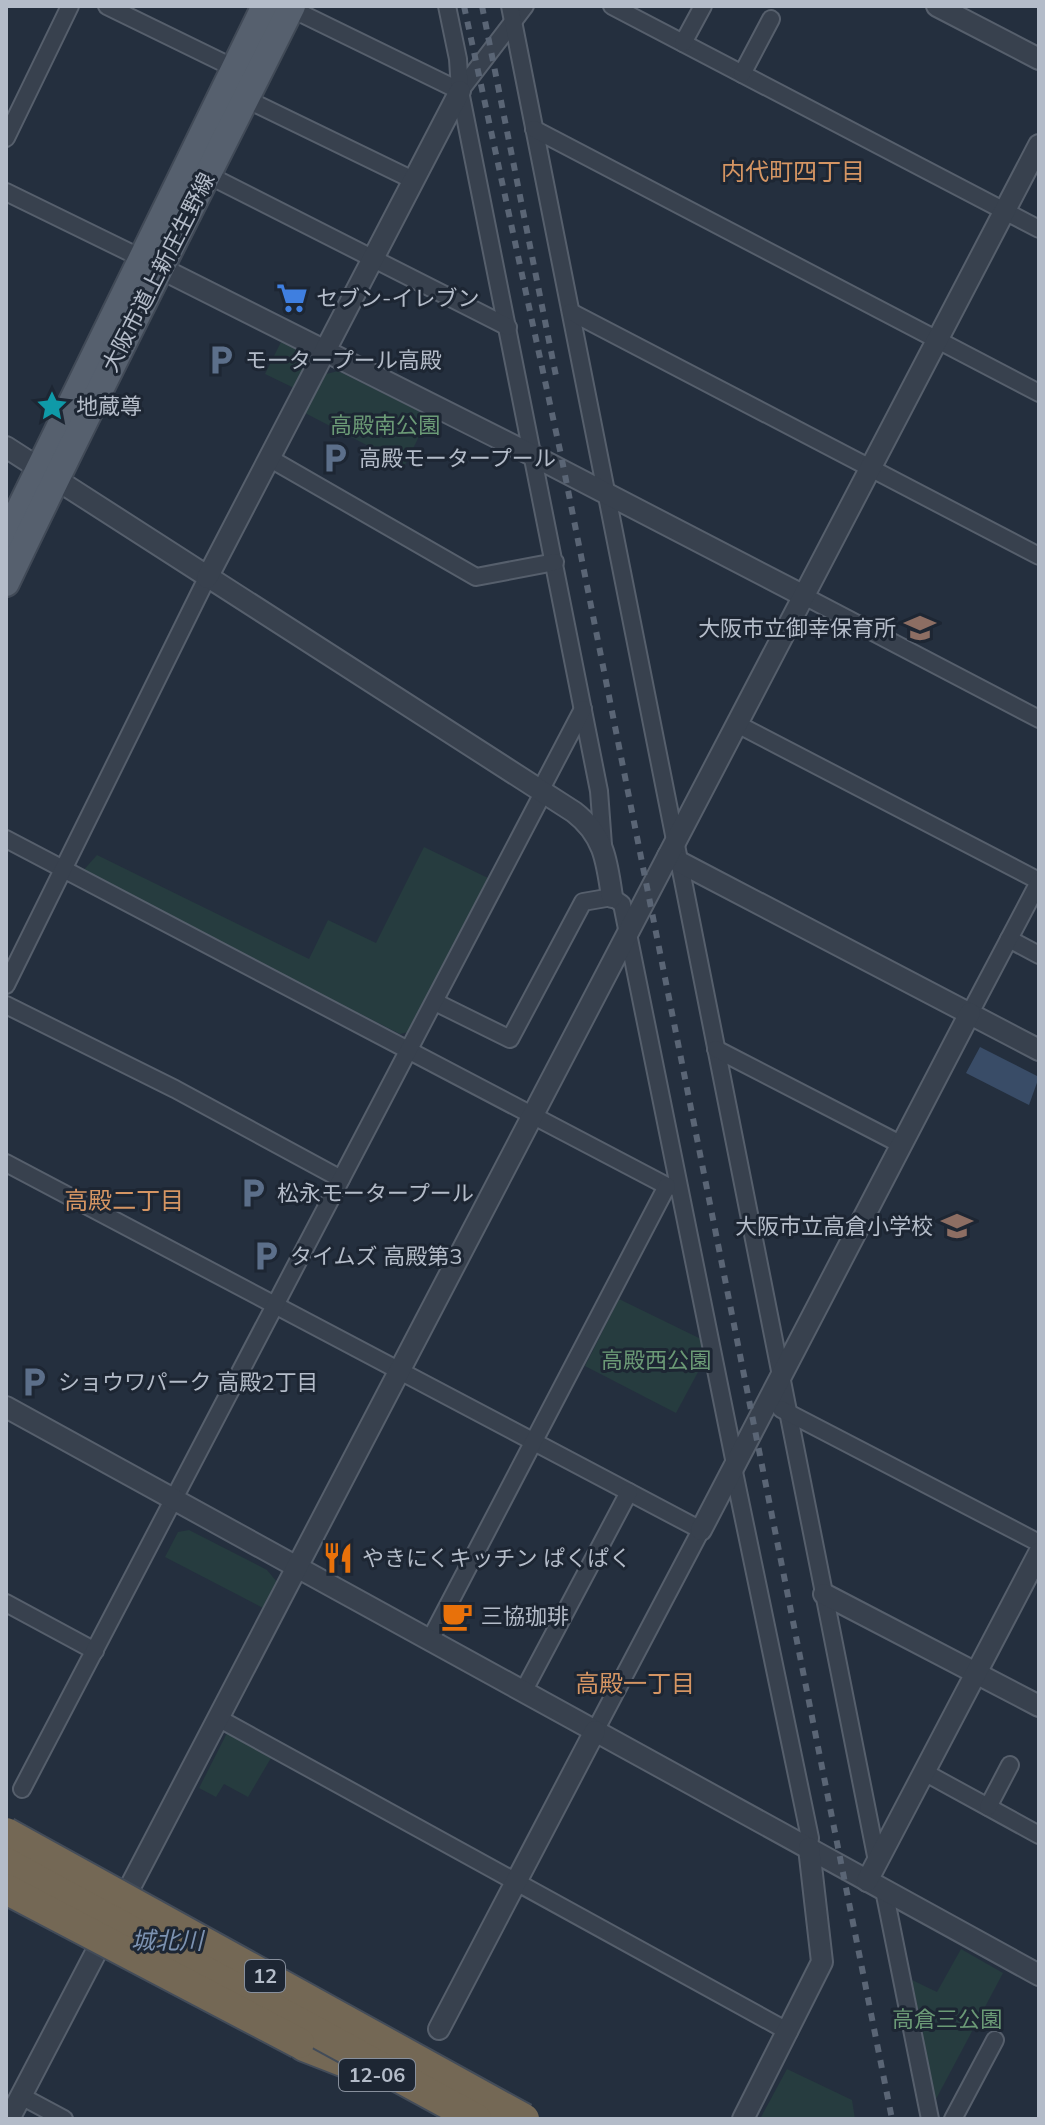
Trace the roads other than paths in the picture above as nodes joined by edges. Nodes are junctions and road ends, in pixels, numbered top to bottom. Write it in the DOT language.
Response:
graph roads {
  1 [pos="70,6"];
  2 [pos="107,6"];
  3 [pos="447,6"];
  4 [pos="525,6"];
  5 [pos="612,6"];
  6 [pos="703,6"];
  7 [pos="937,6"];
  8 [pos="283,7"];
  9 [pos="511,14"];
  10 [pos="771,19"];
  11 [pos="683,43"];
  12 [pos="1039,59"];
  13 [pos="234,68"];
  14 [pos="742,74"];
  15 [pos="460,91"];
  16 [pos="246,99"];
  17 [pos="534,129"];
  18 [pos="6,138"];
  19 [pos="1039,145"];
  20 [pos="208,175"];
  21 [pos="413,180"];
  22 [pos="6,192"];
  23 [pos="1004,211"];
  24 [pos="1039,229"];
  25 [pos="373,258"];
  26 [pos="151,263"];
  27 [pos="571,312"];
  28 [pos="508,327"];
  29 [pos="937,340"];
  30 [pos="325,350"];
  31 [pos="1039,393"];
  32 [pos="6,447"];
  33 [pos="534,456"];
  34 [pos="269,458"];
  35 [pos="870,468"];
  36 [pos="47,473"];
  37 [pos="607,493"];
  38 [pos="6,537"];
  39 [pos="1039,556"];
  40 [pos="555,562"];
  41 [pos="207,578"];
  42 [pos="6,583"];
  43 [pos="804,596"];
  44 [pos="583,709"];
  45 [pos="1039,719"];
  46 [pos="737,724"];
  47 [pos="542,792"];
  48 [pos="6,839"];
  49 [pos="603,845"];
  50 [pos="674,853"];
  51 [pos="63,868"];
  52 [pos="1039,882"];
  53 [pos="612,897"];
  54 [pos="628,933"];
  55 [pos="1009,939"];
  56 [pos="1039,955"];
  57 [pos="6,985"];
  58 [pos="435,1002"];
  59 [pos="6,1005"];
  60 [pos="970,1013"];
  61 [pos="716,1049"];
  62 [pos="1039,1050"];
  63 [pos="408,1051"];
  64 [pos="531,1117"];
  65 [pos="902,1145"];
  66 [pos="6,1163"];
  67 [pos="341,1179"];
  68 [pos="673,1186"];
  69 [pos="275,1307"];
  70 [pos="398,1373"];
  71 [pos="781,1376"];
  72 [pos="768,1401"];
  73 [pos="6,1407"];
  74 [pos="788,1412"];
  75 [pos="535,1444"];
  76 [pos="734,1466"];
  77 [pos="629,1492"];
  78 [pos="174,1500"];
  79 [pos="701,1530"];
  80 [pos="1039,1543"];
  81 [pos="1039,1553"];
  82 [pos="297,1566"];
  83 [pos="824,1594"];
  84 [pos="6,1603"];
  85 [pos="430,1640"];
  86 [pos="95,1651"];
  87 [pos="976,1673"];
  88 [pos="523,1692"];
  89 [pos="1039,1706"];
  90 [pos="218,1718"];
  91 [pos="595,1731"];
  92 [pos="1010,1765"];
  93 [pos="924,1772"];
  94 [pos="22,1789"];
  95 [pos="988,1807"];
  96 [pos="6,1833"];
  97 [pos="1039,1835"];
  98 [pos="809,1848"];
  99 [pos="877,1861"];
  100 [pos="6,1863"];
  101 [pos="517,1882"];
  102 [pos="875,1885"];
  103 [pos="6,1889"];
  104 [pos="1039,1975"];
  105 [pos="439,2029"];
  106 [pos="789,2032"];
  107 [pos="995,2040"];
  108 [pos="21,2096"];
  109 [pos="463,2112"];
  110 [pos="929,2114"];
  111 [pos="9,2119"];
  112 [pos="64,2119"];
  113 [pos="524,2119"];
  114 [pos="743,2119"];
  115 [pos="946,2119"];
  116 [pos="953,2119"];
  1 -- 18 [label="street"];
  2 -- 13 [label="street"];
  3 -- 15 [label="street"];
  4 -- 9 [label="street"];
  5 -- 11 [label="street"];
  6 -- 11 [label="street"];
  7 -- 12 [label="street"];
  8 -- 13 [label="main road, 大阪市道上新庄生野線"];
  8 -- 15 [label="street"];
  8 -- 16 [label="main road, 大阪市道上新庄生野線"];
  9 -- 15 [label="street"];
  9 -- 17 [label="street"];
  10 -- 14 [label="street"];
  11 -- 14 [label="street"];
  13 -- 26 [label="main road, 大阪市道上新庄生野線"];
  14 -- 23 [label="street"];
  15 -- 21 [label="street"];
  15 -- 28 [label="street"];
  16 -- 20 [label="main road, 大阪市道上新庄生野線"];
  16 -- 21 [label="street"];
  17 -- 27 [label="street"];
  17 -- 29 [label="street"];
  19 -- 23 [label="street"];
  20 -- 25 [label="street"];
  20 -- 26 [label="main road, 大阪市道上新庄生野線"];
  21 -- 25 [label="street"];
  22 -- 26 [label="street"];
  23 -- 24 [label="street"];
  23 -- 29 [label="street"];
  25 -- 28 [label="street"];
  25 -- 30 [label="street"];
  26 -- 30 [label="street"];
  26 -- 36 [label="main road, 大阪市道上新庄生野線"];
  27 -- 35 [label="street"];
  27 -- 37 [label="street"];
  28 -- 33 [label="street"];
  29 -- 31 [label="street"];
  29 -- 35 [label="street"];
  30 -- 33 [label="street"];
  30 -- 34 [label="street"];
  32 -- 36 [label="street"];
  33 -- 37 [label="street"];
  33 -- 40 [label="street"];
  34 -- 40 [label="street"];
  34 -- 41 [label="street"];
  35 -- 39 [label="street"];
  35 -- 43 [label="street"];
  36 -- 38 [label="main road, 大阪市道上新庄生野線"];
  36 -- 41 [label="street"];
  36 -- 42 [label="main road, 大阪市道上新庄生野線"];
  37 -- 43 [label="street"];
  37 -- 50 [label="street"];
  40 -- 44 [label="street"];
  41 -- 47 [label="street"];
  41 -- 51 [label="street"];
  43 -- 45 [label="street"];
  43 -- 46 [label="street"];
  44 -- 47 [label="street"];
  44 -- 49 [label="street"];
  46 -- 50 [label="street"];
  46 -- 52 [label="street"];
  47 -- 49 [label="street"];
  47 -- 58 [label="street"];
  48 -- 51 [label="street"];
  49 -- 53 [label="street"];
  50 -- 54 [label="street"];
  50 -- 60 [label="street"];
  50 -- 61 [label="street"];
  51 -- 57 [label="street"];
  51 -- 63 [label="street"];
  52 -- 55 [label="street"];
  53 -- 54 [label="street"];
  53 -- 58 [label="street"];
  54 -- 64 [label="street"];
  54 -- 68 [label="street"];
  55 -- 56 [label="street"];
  55 -- 60 [label="street"];
  58 -- 63 [label="street"];
  59 -- 67 [label="street"];
  60 -- 62 [label="street"];
  60 -- 65 [label="street"];
  61 -- 65 [label="street"];
  61 -- 71 [label="street"];
  63 -- 64 [label="street"];
  63 -- 67 [label="street"];
  64 -- 68 [label="street"];
  64 -- 70 [label="street"];
  65 -- 71 [label="street"];
  66 -- 69 [label="street"];
  67 -- 69 [label="street"];
  68 -- 75 [label="street"];
  68 -- 76 [label="street"];
  69 -- 70 [label="street"];
  69 -- 78 [label="street"];
  70 -- 75 [label="street"];
  70 -- 82 [label="street"];
  71 -- 72 [label="street"];
  71 -- 74 [label="street"];
  72 -- 74 [label="street"];
  72 -- 76 [label="street"];
  73 -- 78 [label="street"];
  74 -- 80 [label="street"];
  74 -- 83 [label="street"];
  75 -- 77 [label="street"];
  75 -- 85 [label="street"];
  76 -- 79 [label="street"];
  76 -- 98 [label="street"];
  77 -- 79 [label="street"];
  77 -- 88 [label="street"];
  78 -- 82 [label="street"];
  78 -- 86 [label="street"];
  79 -- 91 [label="street"];
  81 -- 87 [label="street"];
  82 -- 85 [label="street"];
  82 -- 90 [label="street"];
  83 -- 87 [label="street"];
  83 -- 99 [label="street"];
  84 -- 86 [label="street"];
  85 -- 88 [label="street"];
  86 -- 94 [label="street"];
  87 -- 89 [label="street"];
  87 -- 93 [label="street"];
  88 -- 91 [label="street"];
  90 -- 101 [label="street"];
  90 -- 108 [label="street, bridge"];
  91 -- 98 [label="street"];
  91 -- 101 [label="street"];
  92 -- 95 [label="street"];
  93 -- 95 [label="street"];
  93 -- 99 [label="street"];
  95 -- 97 [label="street"];
  96 -- 113 [label="highway, 12, bridge"];
  98 -- 102 [label="street"];
  98 -- 106 [label="street"];
  99 -- 102 [label="street"];
  100 -- 109 [label="highway, 12, bridge"];
  101 -- 105 [label="street"];
  101 -- 106 [label="street"];
  102 -- 104 [label="street"];
  102 -- 110 [label="street"];
  103 -- 109 [label="highway, 12-06, bridge"];
  106 -- 114 [label="street"];
  107 -- 116 [label="street"];
  108 -- 111 [label="street"];
  108 -- 112 [label="street"];
  110 -- 115 [label="street"];
}
